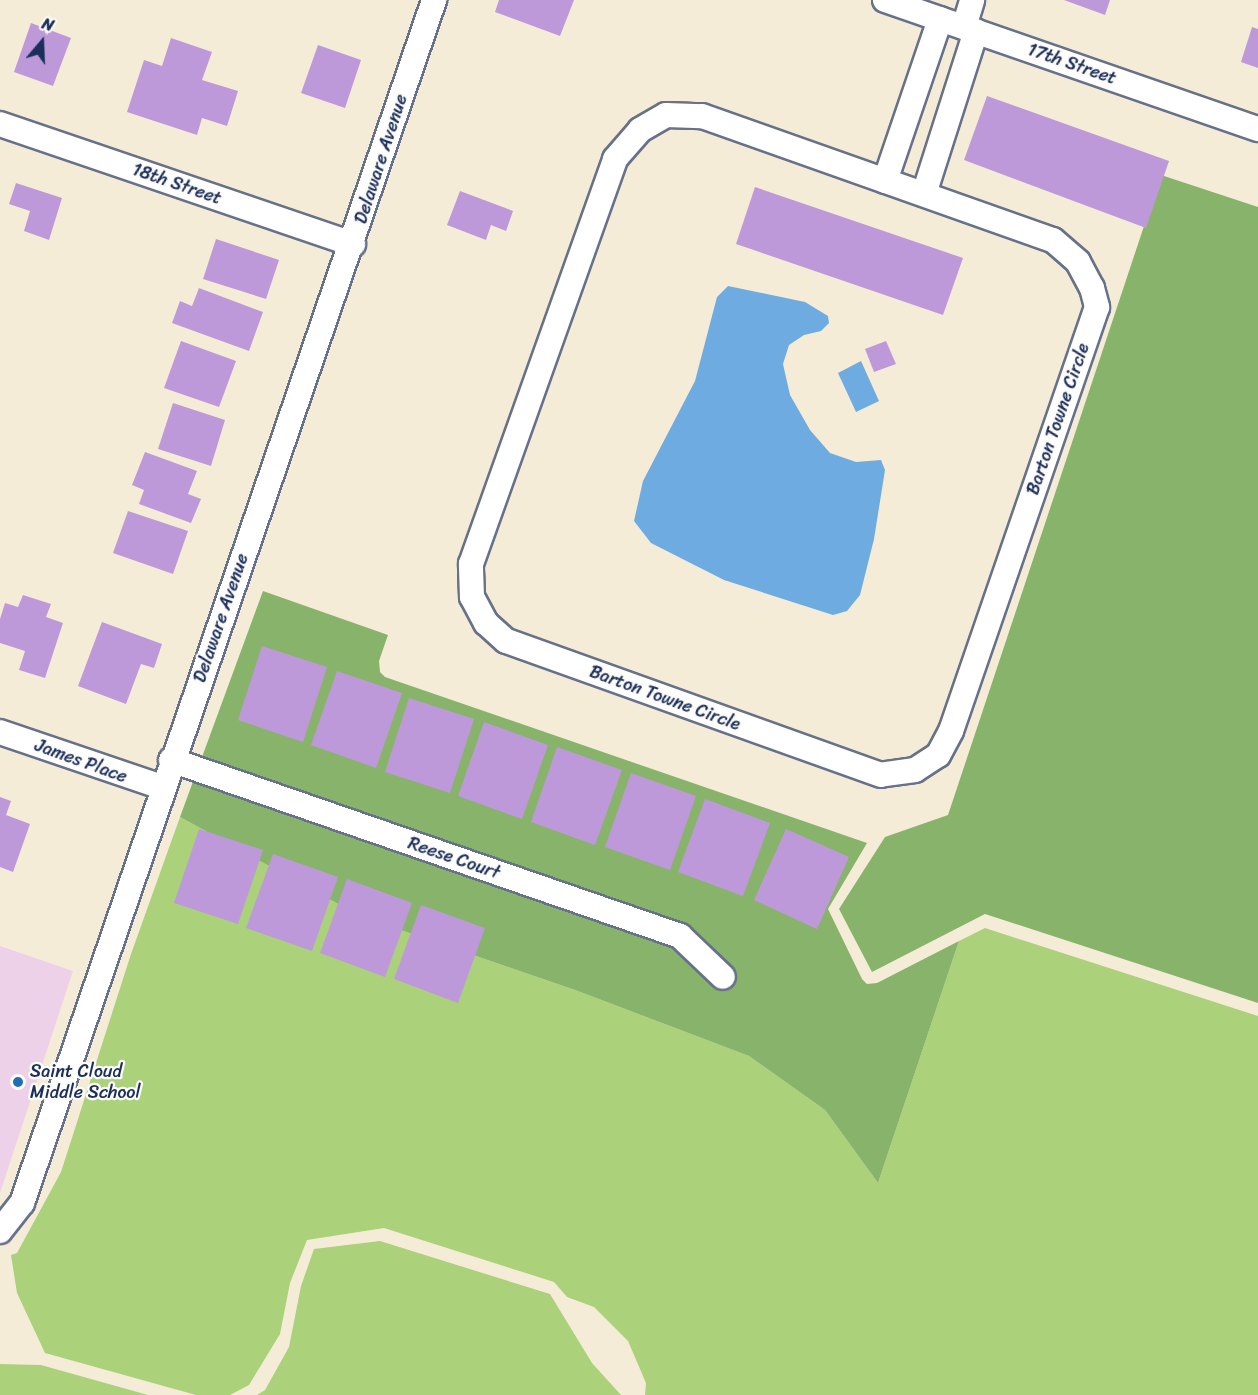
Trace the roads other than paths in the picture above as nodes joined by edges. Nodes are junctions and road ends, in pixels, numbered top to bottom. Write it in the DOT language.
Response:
graph roads {
  1 [pos="434,0"];
  2 [pos="885,0"];
  3 [pos="972,0"];
  4 [pos="940,19"];
  5 [pos="970,29"];
  6 [pos="0,124"];
  7 [pos="1258,129"];
  8 [pos="885,181"];
  9 [pos="924,194"];
  10 [pos="353,244"];
  11 [pos="0,732"];
  12 [pos="171,760"];
  13 [pos="162,787"];
  14 [pos="723,977"];
  15 [pos="0,1231"];
  1 -- 10 [label="street, Delaware Avenue"];
  2 -- 4 [label="street, 17th Street"];
  3 -- 5 [label="street"];
  4 -- 5 [label="street, 17th Street"];
  4 -- 8 [label="street"];
  5 -- 7 [label="street, 17th Street"];
  5 -- 9 [label="street"];
  6 -- 10 [label="street, 18th Street"];
  8 -- 9 [label="street, Barton Towne Circle"];
  8 -- 9 [label="street, Barton Towne Circle"];
  10 -- 12 [label="street, Delaware Avenue"];
  11 -- 13 [label="street, James Place"];
  12 -- 13 [label="street, Delaware Avenue"];
  12 -- 14 [label="street, Reese Court"];
  13 -- 15 [label="street, Delaware Avenue"];
}
